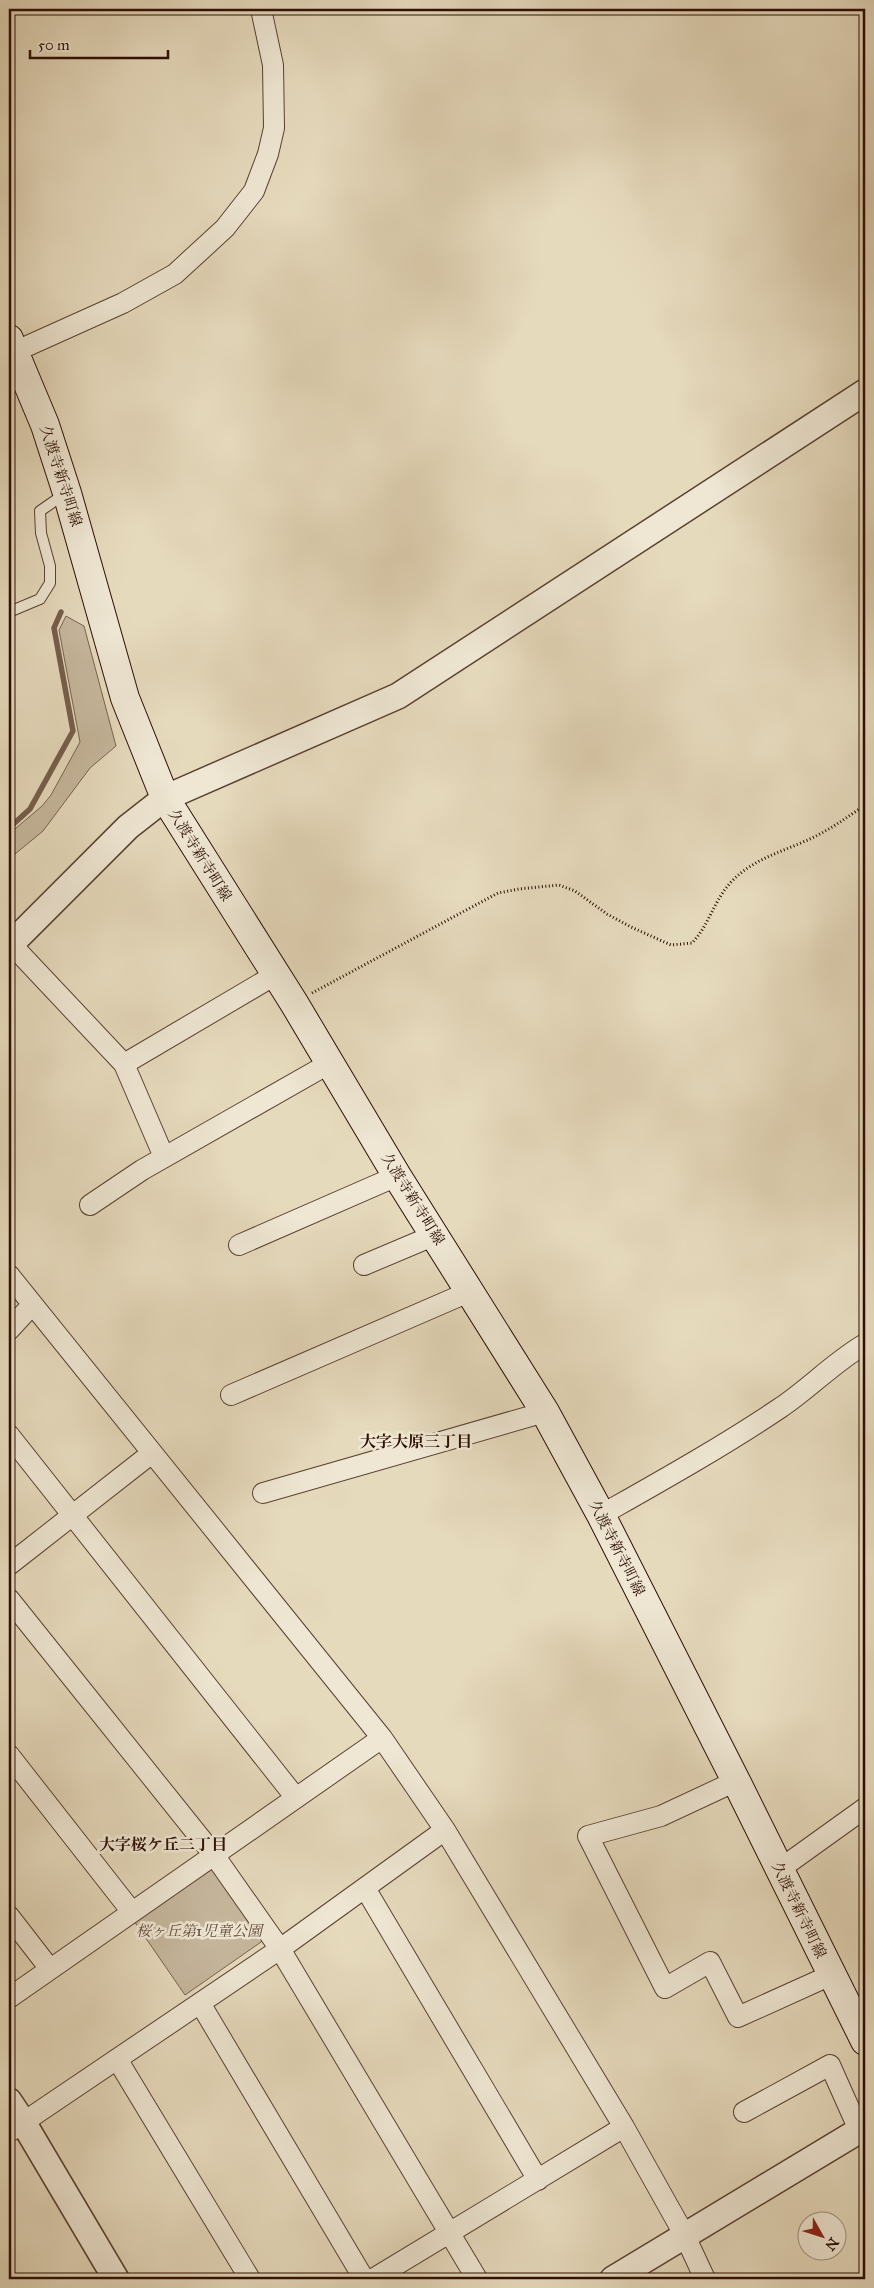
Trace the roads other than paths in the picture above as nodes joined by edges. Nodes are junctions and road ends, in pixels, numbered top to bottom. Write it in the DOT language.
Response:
graph roads {
  1 [pos="261,9"];
  2 [pos="11,346"];
  3 [pos="865,392"];
  4 [pos="67,493"];
  5 [pos="9,612"];
  6 [pos="165,798"];
  7 [pos="10,945"];
  8 [pos="275,975"];
  9 [pos="330,1063"];
  10 [pos="124,1064"];
  11 [pos="164,1157"];
  12 [pos="397,1176"];
  13 [pos="90,1204"];
  14 [pos="435,1235"];
  15 [pos="239,1245"];
  16 [pos="364,1265"];
  17 [pos="9,1275"];
  18 [pos="470,1291"];
  19 [pos="32,1304"];
  20 [pos="9,1330"];
  21 [pos="865,1344"];
  22 [pos="231,1395"];
  23 [pos="545,1412"];
  24 [pos="9,1435"];
  25 [pos="152,1453"];
  26 [pos="263,1493"];
  27 [pos="600,1515"];
  28 [pos="71,1516"];
  29 [pos="9,1565"];
  30 [pos="9,1599"];
  31 [pos="382,1738"];
  32 [pos="9,1755"];
  33 [pos="736,1781"];
  34 [pos="296,1798"];
  35 [pos="865,1808"];
  36 [pos="445,1830"];
  37 [pos="214,1855"];
  38 [pos="780,1869"];
  39 [pos="365,1888"];
  40 [pos="132,1912"];
  41 [pos="9,1916"];
  42 [pos="280,1949"];
  43 [pos="50,1969"];
  44 [pos="831,1975"];
  45 [pos="9,1998"];
  46 [pos="200,2003"];
  47 [pos="865,2041"];
  48 [pos="116,2059"];
  49 [pos="9,2101"];
  50 [pos="744,2112"];
  51 [pos="16,2127"];
  52 [pos="624,2127"];
  53 [pos="862,2128"];
  54 [pos="538,2180"];
  55 [pos="450,2233"];
  56 [pos="685,2236"];
  57 [pos="116,2279"];
  58 [pos="250,2279"];
  59 [pos="364,2279"];
  60 [pos="373,2279"];
  61 [pos="477,2279"];
  62 [pos="613,2279"];
  63 [pos="705,2279"];
  1 -- 2 [label="street"];
  2 -- 4 [label="main road, 久渡寺新寺町線"];
  3 -- 6 [label="street"];
  4 -- 5 [label="lane"];
  4 -- 6 [label="main road, 久渡寺新寺町線"];
  6 -- 7 [label="street"];
  6 -- 8 [label="main road, 久渡寺新寺町線"];
  7 -- 10 [label="street"];
  8 -- 9 [label="main road, 久渡寺新寺町線"];
  8 -- 10 [label="street"];
  9 -- 11 [label="street"];
  9 -- 12 [label="main road, 久渡寺新寺町線"];
  10 -- 11 [label="street"];
  11 -- 13 [label="street"];
  12 -- 14 [label="main road, 久渡寺新寺町線"];
  12 -- 15 [label="street"];
  14 -- 16 [label="street"];
  14 -- 18 [label="main road, 久渡寺新寺町線"];
  17 -- 19 [label="street"];
  18 -- 22 [label="street"];
  18 -- 23 [label="main road, 久渡寺新寺町線"];
  19 -- 20 [label="street"];
  19 -- 25 [label="street"];
  21 -- 27 [label="street"];
  23 -- 26 [label="street"];
  23 -- 27 [label="main road, 久渡寺新寺町線"];
  24 -- 28 [label="street"];
  25 -- 28 [label="street"];
  25 -- 31 [label="street"];
  27 -- 33 [label="main road, 久渡寺新寺町線"];
  28 -- 29 [label="street"];
  28 -- 34 [label="street"];
  30 -- 37 [label="street"];
  31 -- 34 [label="street"];
  31 -- 36 [label="street"];
  32 -- 40 [label="street"];
  33 -- 38 [label="main road, 久渡寺新寺町線"];
  33 -- 44 [label="street"];
  34 -- 37 [label="street"];
  35 -- 38 [label="street"];
  36 -- 39 [label="street"];
  36 -- 52 [label="street"];
  37 -- 40 [label="street"];
  37 -- 42 [label="street"];
  38 -- 44 [label="main road, 久渡寺新寺町線"];
  39 -- 42 [label="street"];
  39 -- 54 [label="street"];
  40 -- 43 [label="street"];
  41 -- 43 [label="street"];
  42 -- 46 [label="street"];
  42 -- 55 [label="street"];
  43 -- 45 [label="street"];
  44 -- 47 [label="main road, 久渡寺新寺町線"];
  46 -- 48 [label="street"];
  46 -- 59 [label="street"];
  48 -- 51 [label="street"];
  48 -- 58 [label="street"];
  49 -- 51 [label="street"];
  50 -- 53 [label="street"];
  51 -- 57 [label="street"];
  52 -- 54 [label="street"];
  52 -- 56 [label="street"];
  53 -- 56 [label="street"];
  54 -- 55 [label="street"];
  55 -- 60 [label="street"];
  55 -- 61 [label="street"];
  56 -- 62 [label="street"];
  56 -- 63 [label="street"];
}
